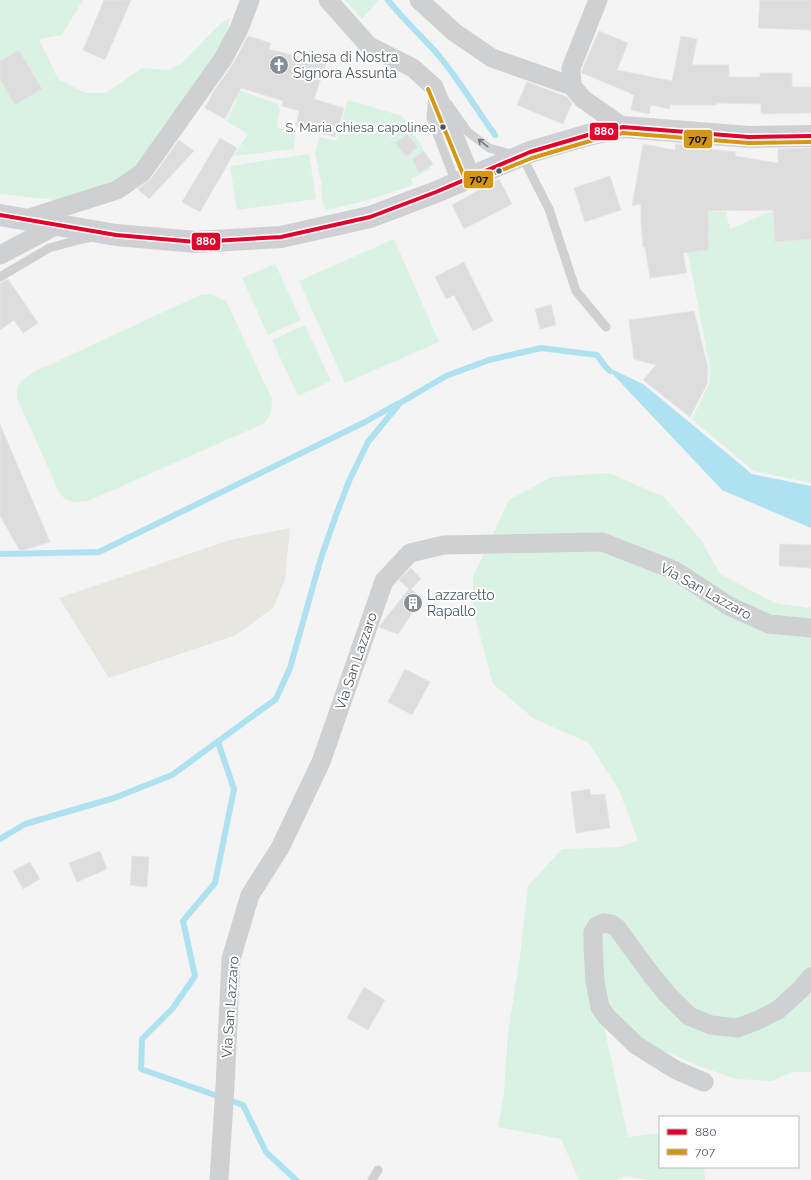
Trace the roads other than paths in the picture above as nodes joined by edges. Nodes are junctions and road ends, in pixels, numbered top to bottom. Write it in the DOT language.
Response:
graph roads {
  1 [pos="250,0"];
  2 [pos="328,0"];
  3 [pos="419,0"];
  4 [pos="598,0"];
  5 [pos="572,86"];
  6 [pos="434,87"];
  7 [pos="623,127"];
  8 [pos="811,136"];
  9 [pos="521,156"];
  10 [pos="464,180"];
  11 [pos="0,215"];
  12 [pos="26,219"];
  13 [pos="57,224"];
  14 [pos="116,235"];
  15 [pos="0,255"];
  16 [pos="0,277"];
  17 [pos="606,327"];
  18 [pos="811,628"];
  19 [pos="811,977"];
  20 [pos="704,1082"];
  21 [pos="378,1170"];
  22 [pos="219,1180"];
  23 [pos="372,1180"];
  1 -- 12 [label="street"];
  2 -- 6 [label="street"];
  3 -- 5 [label="street"];
  4 -- 5 [label="street"];
  5 -- 7 [label="street"];
  9 -- 6 [label="lane, one-way"];
  6 -- 10 [label="street"];
  7 -- 8 [label="street"];
  7 -- 9 [label="street"];
  9 -- 10 [label="street"];
  9 -- 17 [label="lane"];
  10 -- 14 [label="street"];
  11 -- 12 [label="street"];
  12 -- 13 [label="street"];
  13 -- 14 [label="street"];
  13 -- 15 [label="street"];
  14 -- 16 [label="lane"];
  18 -- 22 [label="street, Via San Lazzaro"];
  19 -- 20 [label="street"];
  21 -- 23 [label="lane"];
}
